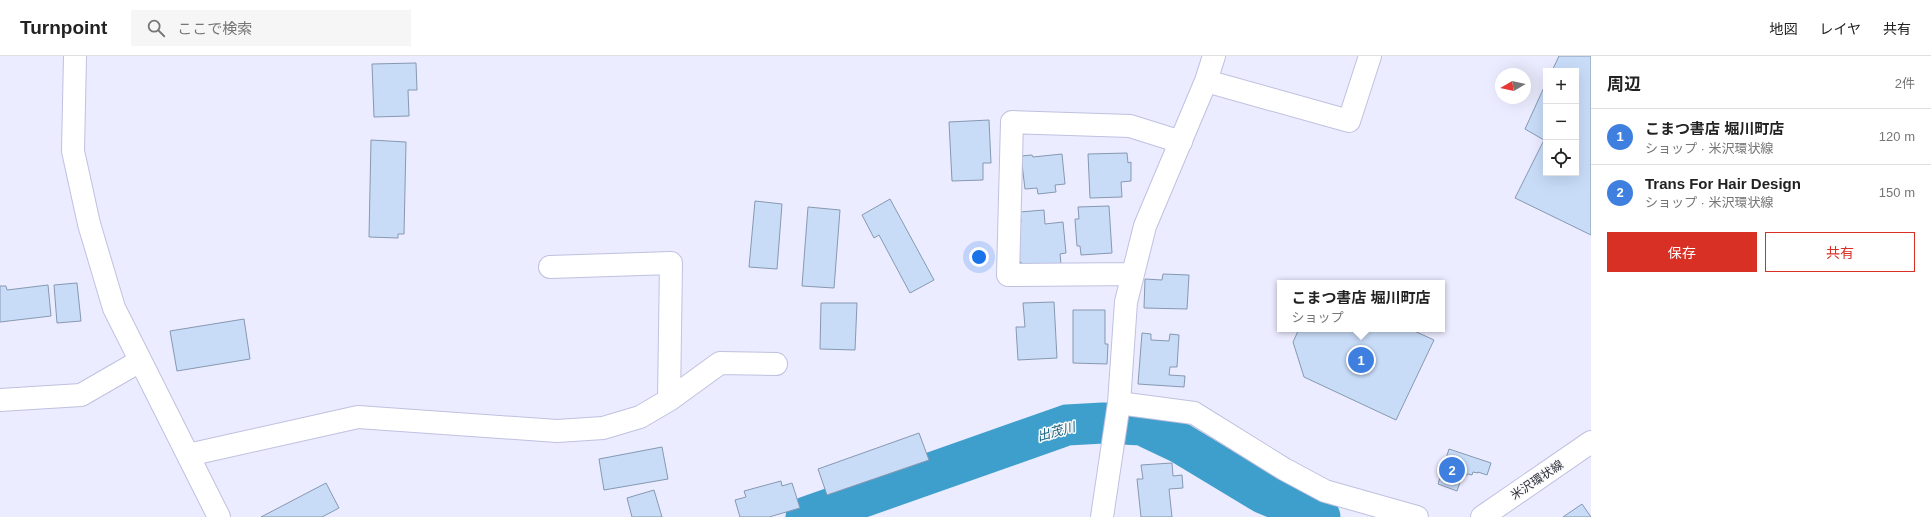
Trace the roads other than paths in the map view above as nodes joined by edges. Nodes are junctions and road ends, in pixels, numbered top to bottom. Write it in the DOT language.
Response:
graph roads {
  1 [pos="74,56"];
  2 [pos="1214,56"];
  3 [pos="1370,56"];
  4 [pos="1206,82"];
  5 [pos="1181,142"];
  6 [pos="550,267"];
  7 [pos="1133,274"];
  8 [pos="140,361"];
  9 [pos="776,364"];
  10 [pos="0,400"];
  11 [pos="669,400"];
  12 [pos="1119,403"];
  13 [pos="1591,442"];
  14 [pos="188,455"];
  15 [pos="219,517"];
  16 [pos="1101,517"];
  17 [pos="1418,517"];
  18 [pos="1482,517"];
  1 -- 8 [label="street"];
  2 -- 4 [label="street"];
  3 -- 4 [label="street"];
  4 -- 5 [label="street"];
  5 -- 7 [label="street"];
  5 -- 7 [label="street"];
  6 -- 11 [label="street"];
  7 -- 12 [label="street"];
  8 -- 10 [label="street"];
  8 -- 14 [label="street"];
  9 -- 11 [label="street"];
  11 -- 14 [label="street"];
  12 -- 16 [label="street"];
  12 -- 17 [label="street"];
  13 -- 18 [label="street, 米沢環状線"];
  14 -- 15 [label="street"];
}
